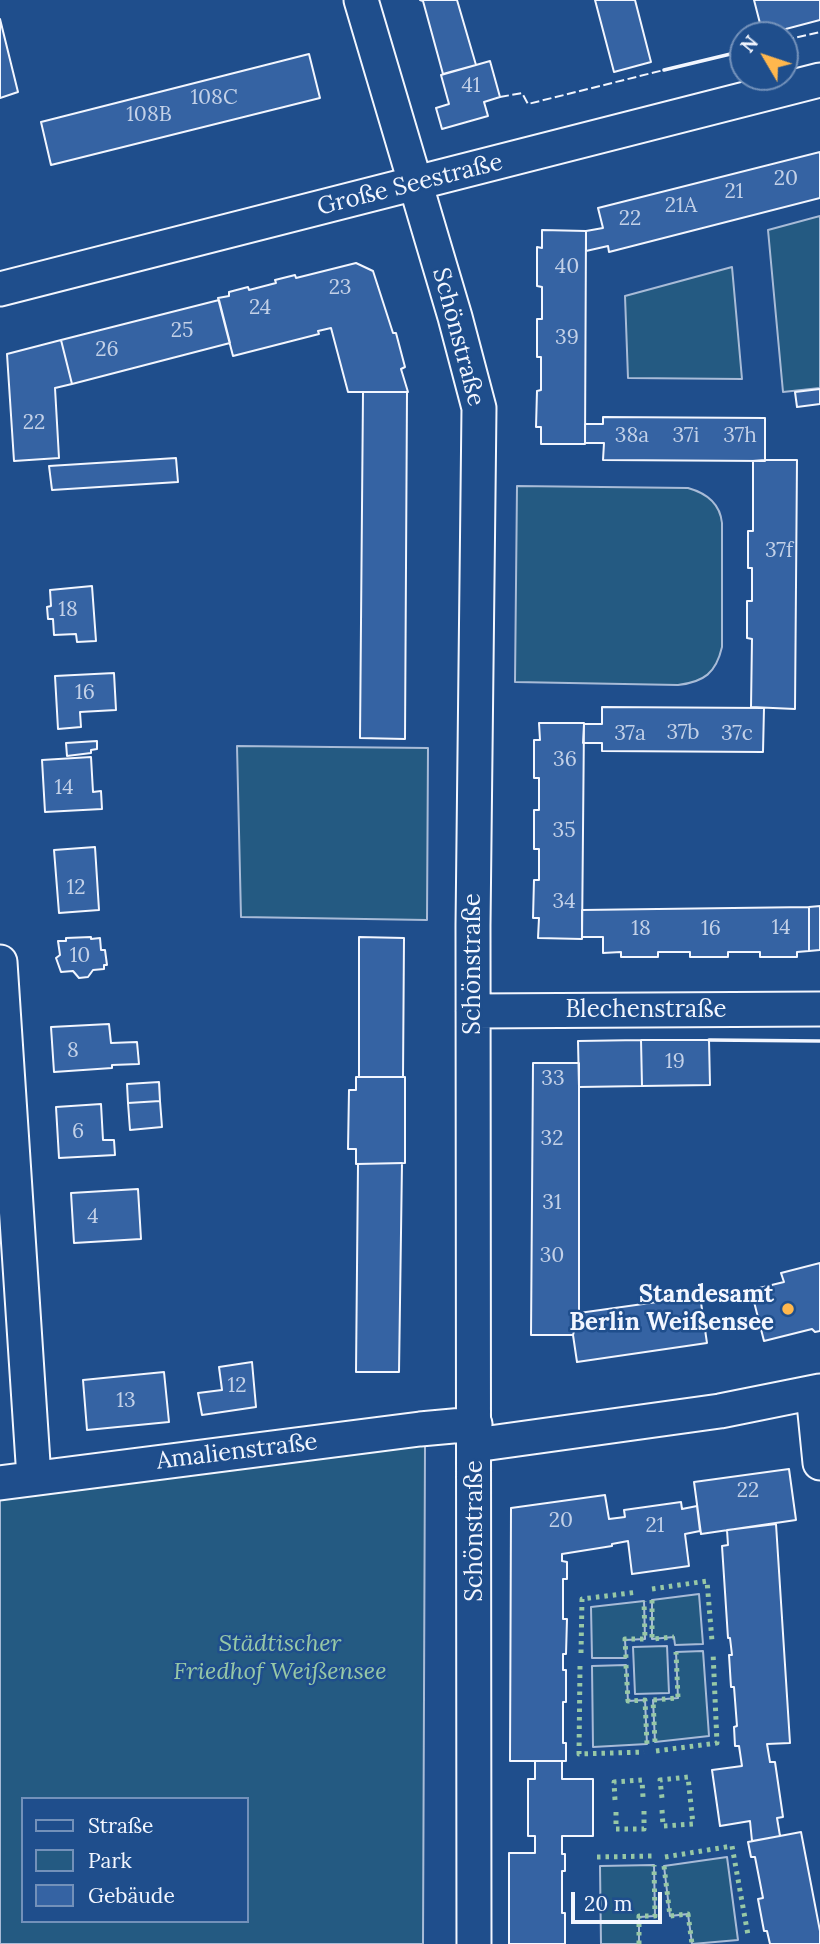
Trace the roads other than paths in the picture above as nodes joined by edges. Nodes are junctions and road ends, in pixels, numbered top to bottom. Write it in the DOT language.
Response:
graph roads {
  1 [pos="361,0"];
  2 [pos="820,80"];
  3 [pos="414,183"];
  4 [pos="0,289"];
  5 [pos="0,962"];
  6 [pos="820,1009"];
  7 [pos="473,1011"];
  8 [pos="817,1392"];
  9 [pos="475,1434"];
  10 [pos="820,1463"];
  11 [pos="34,1478"];
  12 [pos="0,1483"];
  13 [pos="474,1944"];
  1 -- 3 [label="street, Schönstraße"];
  2 -- 3 [label="street, Große Seestraße"];
  3 -- 4 [label="street, Große Seestraße"];
  3 -- 7 [label="street, Schönstraße"];
  5 -- 11 [label="street"];
  6 -- 7 [label="street, Blechenstraße"];
  7 -- 9 [label="street, Schönstraße"];
  8 -- 9 [label="street, Amalienstraße"];
  8 -- 10 [label="street"];
  9 -- 11 [label="street, Amalienstraße"];
  9 -- 13 [label="street, Schönstraße"];
  11 -- 12 [label="street, Amalienstraße"];
}
